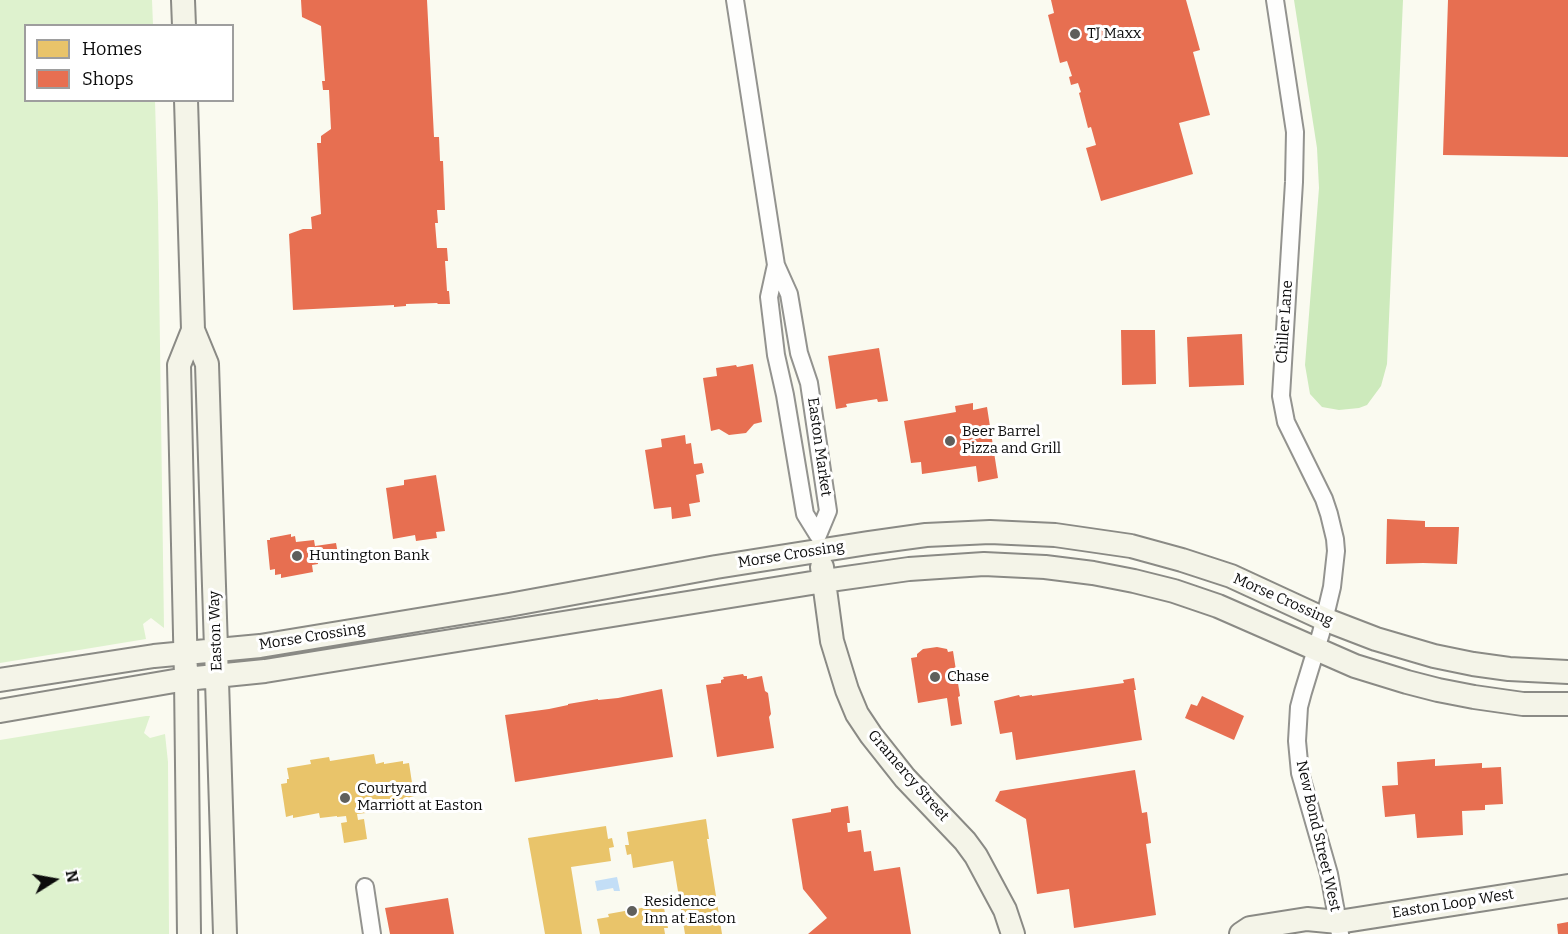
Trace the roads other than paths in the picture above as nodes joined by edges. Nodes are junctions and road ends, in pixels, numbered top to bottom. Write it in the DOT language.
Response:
graph roads {
  1 [pos="183,0"];
  2 [pos="735,0"];
  3 [pos="1275,0"];
  4 [pos="184,24"];
  5 [pos="186,102"];
  6 [pos="776,265"];
  7 [pos="193,330"];
  8 [pos="819,543"];
  9 [pos="824,581"];
  10 [pos="1321,634"];
  11 [pos="216,650"];
  12 [pos="186,653"];
  13 [pos="1568,672"];
  14 [pos="218,676"];
  15 [pos="186,679"];
  16 [pos="0,680"];
  17 [pos="1568,704"];
  18 [pos="0,711"];
  19 [pos="1568,886"];
  20 [pos="365,887"];
  21 [pos="1339,928"];
  22 [pos="189,934"];
  23 [pos="225,934"];
  24 [pos="372,934"];
  25 [pos="1013,934"];
  26 [pos="1241,934"];
  27 [pos="1318,934"];
  1 -- 4 [label="main road"];
  2 -- 6 [label="street, Easton Market"];
  3 -- 10 [label="street, Chiller Lane"];
  5 -- 7 [label="main road, Easton Way"];
  6 -- 8 [label="street, Easton Market"];
  6 -- 8 [label="street, Easton Market"];
  7 -- 11 [label="main road, Easton Way"];
  7 -- 12 [label="main road, Easton Way"];
  8 -- 9 [label="main road, Gramercy Street"];
  8 -- 10 [label="main road, Morse Crossing"];
  8 -- 11 [label="main road, Morse Crossing"];
  9 -- 10 [label="main road, Morse Crossing"];
  9 -- 14 [label="main road, Morse Crossing"];
  9 -- 25 [label="main road, Gramercy Street"];
  10 -- 13 [label="main road, Morse Crossing"];
  10 -- 17 [label="main road, Morse Crossing"];
  10 -- 21 [label="street, New Bond Street West"];
  11 -- 12 [label="main road, Morse Crossing"];
  11 -- 14 [label="main road, Easton Way"];
  12 -- 15 [label="main road, Easton Way"];
  12 -- 16 [label="main road, Morse Crossing"];
  14 -- 15 [label="main road, Morse Crossing"];
  14 -- 23 [label="main road, Easton Way"];
  15 -- 18 [label="main road, Morse Crossing"];
  15 -- 22 [label="main road, Easton Way"];
  19 -- 21 [label="main road, Easton Loop West"];
  20 -- 24 [label="street"];
  21 -- 26 [label="main road, Easton Loop West"];
  21 -- 27 [label="main road, Easton Loop West"];
}
